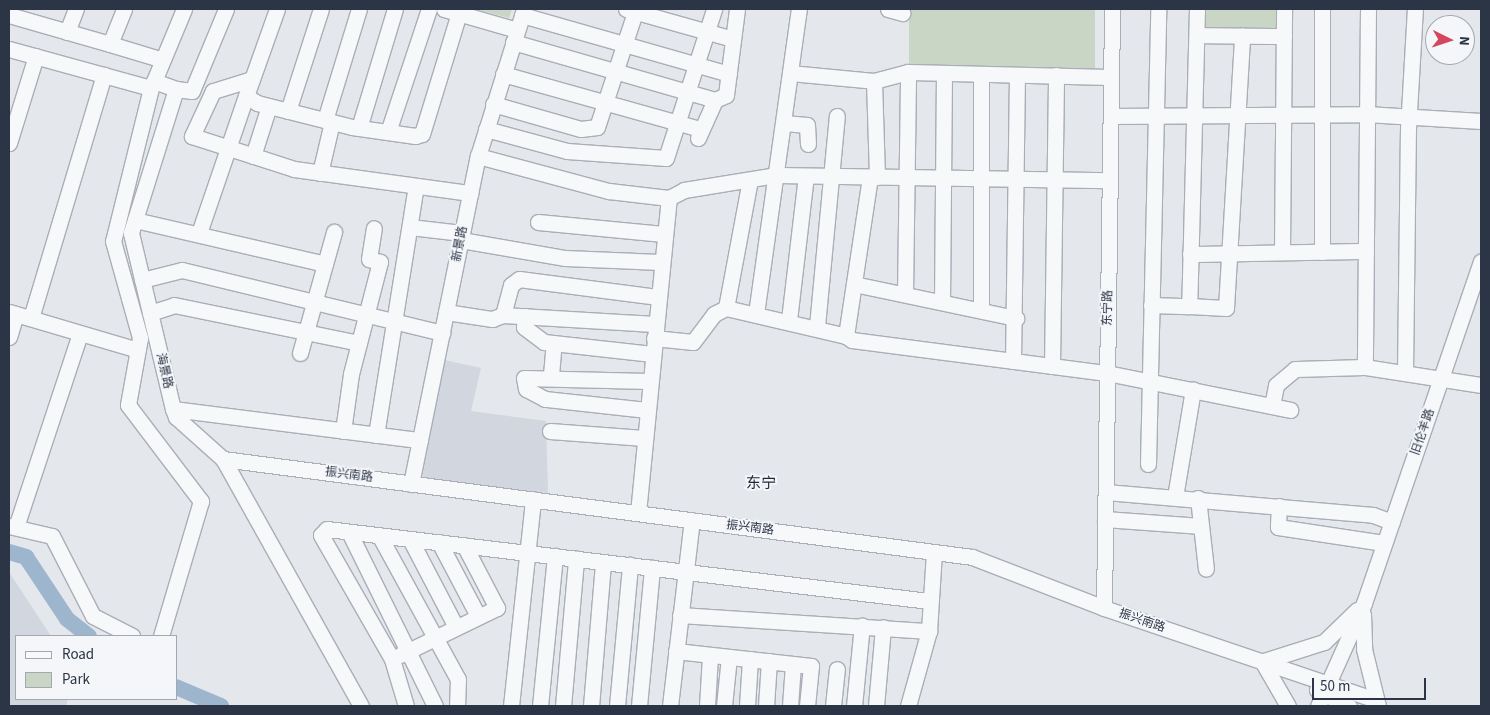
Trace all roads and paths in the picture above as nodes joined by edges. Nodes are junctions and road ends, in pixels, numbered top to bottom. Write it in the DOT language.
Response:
graph roads {
  1 [pos="76,9"];
  2 [pos="124,9"];
  3 [pos="184,9"];
  4 [pos="226,9"];
  5 [pos="277,9"];
  6 [pos="321,9"];
  7 [pos="360,9"];
  8 [pos="395,9"];
  9 [pos="429,9"];
  10 [pos="444,9"];
  11 [pos="714,9"];
  12 [pos="799,9"];
  13 [pos="1112,9"];
  14 [pos="1158,9"];
  15 [pos="1197,9"];
  16 [pos="1284,9"];
  17 [pos="1322,9"];
  18 [pos="1368,9"];
  19 [pos="1415,9"];
  20 [pos="632,10"];
  21 [pos="732,10"];
  22 [pos="523,12"];
  23 [pos="459,13"];
  24 [pos="17,14"];
  25 [pos="706,31"];
  26 [pos="67,32"];
  27 [pos="1197,35"];
  28 [pos="1242,35"];
  29 [pos="515,36"];
  30 [pos="1284,36"];
  31 [pos="733,39"];
  32 [pos="110,44"];
  33 [pos="625,44"];
  34 [pos="9,48"];
  35 [pos="36,56"];
  36 [pos="162,60"];
  37 [pos="696,64"];
  38 [pos="616,72"];
  39 [pos="908,72"];
  40 [pos="790,73"];
  41 [pos="944,73"];
  42 [pos="503,74"];
  43 [pos="729,74"];
  44 [pos="981,74"];
  45 [pos="1017,75"];
  46 [pos="1056,75"];
  47 [pos="104,76"];
  48 [pos="1111,77"];
  49 [pos="252,79"];
  50 [pos="874,81"];
  51 [pos="152,85"];
  52 [pos="176,89"];
  53 [pos="687,92"];
  54 [pos="246,96"];
  55 [pos="715,100"];
  56 [pos="607,103"];
  57 [pos="493,104"];
  58 [pos="269,106"];
  59 [pos="288,111"];
  60 [pos="1322,114"];
  61 [pos="1366,114"];
  62 [pos="1194,115"];
  63 [pos="1239,115"];
  64 [pos="1283,115"];
  65 [pos="837,116"];
  66 [pos="1111,116"];
  67 [pos="1156,116"];
  68 [pos="1412,116"];
  69 [pos="328,121"];
  70 [pos="1481,121"];
  71 [pos="677,122"];
  72 [pos="784,123"];
  73 [pos="359,128"];
  74 [pos="486,129"];
  75 [pos="388,132"];
  76 [pos="9,143"];
  77 [pos="808,144"];
  78 [pos="228,148"];
  79 [pos="253,156"];
  80 [pos="478,156"];
  81 [pos="320,173"];
  82 [pos="777,175"];
  83 [pos="806,176"];
  84 [pos="835,176"];
  85 [pos="873,177"];
  86 [pos="906,177"];
  87 [pos="943,178"];
  88 [pos="982,178"];
  89 [pos="1017,179"];
  90 [pos="1054,179"];
  91 [pos="750,180"];
  92 [pos="1110,180"];
  93 [pos="416,186"];
  94 [pos="470,193"];
  95 [pos="669,198"];
  96 [pos="135,220"];
  97 [pos="538,222"];
  98 [pos="410,227"];
  99 [pos="374,228"];
  100 [pos="334,232"];
  101 [pos="200,233"];
  102 [pos="663,234"];
  103 [pos="462,236"];
  104 [pos="1282,250"];
  105 [pos="1366,251"];
  106 [pos="1229,252"];
  107 [pos="1322,252"];
  108 [pos="1190,254"];
  109 [pos="660,262"];
  110 [pos="1481,262"];
  111 [pos="325,264"];
  112 [pos="142,280"];
  113 [pos="854,284"];
  114 [pos="905,294"];
  115 [pos="657,297"];
  116 [pos="314,302"];
  117 [pos="942,302"];
  118 [pos="1151,304"];
  119 [pos="1189,306"];
  120 [pos="726,308"];
  121 [pos="981,310"];
  122 [pos="446,312"];
  123 [pos="12,313"];
  124 [pos="150,313"];
  125 [pos="756,314"];
  126 [pos="366,315"];
  127 [pos="503,315"];
  128 [pos="525,316"];
  129 [pos="31,318"];
  130 [pos="1016,318"];
  131 [pos="789,320"];
  132 [pos="396,322"];
  133 [pos="817,326"];
  134 [pos="654,331"];
  135 [pos="80,333"];
  136 [pos="306,333"];
  137 [pos="442,333"];
  138 [pos="846,336"];
  139 [pos="9,337"];
  140 [pos="359,343"];
  141 [pos="554,343"];
  142 [pos="138,350"];
  143 [pos="300,353"];
  144 [pos="652,354"];
  145 [pos="1013,361"];
  146 [pos="1052,366"];
  147 [pos="1365,367"];
  148 [pos="1405,372"];
  149 [pos="1107,374"];
  150 [pos="551,375"];
  151 [pos="1442,377"];
  152 [pos="649,381"];
  153 [pos="1148,382"];
  154 [pos="1481,385"];
  155 [pos="1193,390"];
  156 [pos="1272,406"];
  157 [pos="173,409"];
  158 [pos="647,410"];
  159 [pos="1290,410"];
  160 [pos="343,430"];
  161 [pos="550,431"];
  162 [pos="376,435"];
  163 [pos="644,438"];
  164 [pos="420,440"];
  165 [pos="223,459"];
  166 [pos="1148,464"];
  167 [pos="411,484"];
  168 [pos="1106,492"];
  169 [pos="1175,497"];
  170 [pos="1198,498"];
  171 [pos="533,499"];
  172 [pos="1279,506"];
  173 [pos="638,513"];
  174 [pos="1105,519"];
  175 [pos="692,520"];
  176 [pos="1392,522"];
  177 [pos="1201,526"];
  178 [pos="12,527"];
  179 [pos="349,532"];
  180 [pos="379,535"];
  181 [pos="410,539"];
  182 [pos="439,542"];
  183 [pos="1384,543"];
  184 [pos="464,545"];
  185 [pos="934,552"];
  186 [pos="526,553"];
  187 [pos="555,556"];
  188 [pos="576,559"];
  189 [pos="603,562"];
  190 [pos="630,565"];
  191 [pos="652,568"];
  192 [pos="1206,568"];
  193 [pos="686,572"];
  194 [pos="929,601"];
  195 [pos="1364,603"];
  196 [pos="1104,608"];
  197 [pos="680,614"];
  198 [pos="478,616"];
  199 [pos="862,625"];
  200 [pos="456,626"];
  201 [pos="883,627"];
  202 [pos="929,631"];
  203 [pos="130,635"];
  204 [pos="161,635"];
  205 [pos="435,637"];
  206 [pos="408,651"];
  207 [pos="676,652"];
  208 [pos="710,655"];
  209 [pos="728,657"];
  210 [pos="392,659"];
  211 [pos="750,659"];
  212 [pos="769,661"];
  213 [pos="1262,661"];
  214 [pos="793,664"];
  215 [pos="837,669"];
  216 [pos="1325,695"];
  217 [pos="1377,703"];
  218 [pos="361,706"];
  219 [pos="406,706"];
  220 [pos="435,706"];
  221 [pos="458,706"];
  222 [pos="512,706"];
  223 [pos="540,706"];
  224 [pos="563,706"];
  225 [pos="591,706"];
  226 [pos="617,706"];
  227 [pos="639,706"];
  228 [pos="670,706"];
  229 [pos="706,706"];
  230 [pos="724,706"];
  231 [pos="747,706"];
  232 [pos="766,706"];
  233 [pos="790,706"];
  234 [pos="807,706"];
  235 [pos="833,706"];
  236 [pos="854,706"];
  237 [pos="876,706"];
  238 [pos="908,706"];
  239 [pos="1288,706"];
  240 [pos="1348,706"];
  1 -- 26 [label="street"];
  2 -- 32 [label="street"];
  3 -- 36 [label="street"];
  4 -- 52 [label="street"];
  5 -- 49 [label="street"];
  6 -- 59 [label="street"];
  7 -- 69 [label="street"];
  8 -- 73 [label="street"];
  9 -- 75 [label="street"];
  10 -- 23 [label="street"];
  11 -- 25 [label="street"];
  12 -- 40 [label="street"];
  13 -- 48 [label="street, 东宁路"];
  14 -- 67 [label="street"];
  15 -- 27 [label="street"];
  16 -- 30 [label="street"];
  17 -- 60 [label="street"];
  18 -- 61 [label="street"];
  19 -- 68 [label="street"];
  20 -- 25 [label="street"];
  20 -- 33 [label="street"];
  21 -- 31 [label="street"];
  22 -- 29 [label="street, 新景路"];
  22 -- 33 [label="street"];
  23 -- 29 [label="street"];
  23 -- 75 [label="street"];
  24 -- 26 [label="street"];
  25 -- 31 [label="street"];
  25 -- 37 [label="street"];
  26 -- 32 [label="street"];
  27 -- 28 [label="street"];
  27 -- 62 [label="street"];
  28 -- 30 [label="street"];
  28 -- 63 [label="street"];
  29 -- 38 [label="street"];
  29 -- 42 [label="street, 新景路"];
  30 -- 64 [label="street"];
  31 -- 43 [label="street"];
  32 -- 36 [label="street"];
  33 -- 37 [label="street"];
  33 -- 38 [label="street"];
  34 -- 35 [label="street"];
  35 -- 47 [label="street"];
  35 -- 76 [label="street"];
  36 -- 51 [label="street"];
  37 -- 43 [label="street"];
  37 -- 53 [label="street"];
  38 -- 53 [label="street"];
  38 -- 56 [label="street"];
  39 -- 41 [label="street"];
  39 -- 50 [label="street"];
  39 -- 86 [label="street"];
  40 -- 50 [label="street"];
  40 -- 72 [label="street"];
  41 -- 44 [label="street"];
  41 -- 87 [label="street"];
  42 -- 56 [label="street"];
  42 -- 57 [label="street, 新景路"];
  43 -- 55 [label="street"];
  44 -- 45 [label="street"];
  44 -- 88 [label="street"];
  45 -- 46 [label="street"];
  45 -- 89 [label="street"];
  46 -- 48 [label="street"];
  46 -- 90 [label="street"];
  47 -- 51 [label="street"];
  47 -- 129 [label="street"];
  48 -- 66 [label="street, 东宁路"];
  49 -- 54 [label="street"];
  49 -- 78 [label="street"];
  50 -- 85 [label="street"];
  51 -- 52 [label="street"];
  51 -- 142 [label="street"];
  52 -- 96 [label="street, 海景路"];
  53 -- 55 [label="street"];
  53 -- 71 [label="street"];
  54 -- 58 [label="street"];
  54 -- 78 [label="street"];
  55 -- 71 [label="street"];
  56 -- 57 [label="street"];
  56 -- 71 [label="street"];
  57 -- 74 [label="street, 新景路"];
  58 -- 59 [label="street"];
  58 -- 79 [label="street"];
  59 -- 69 [label="street"];
  60 -- 61 [label="street"];
  60 -- 64 [label="street"];
  60 -- 107 [label="street"];
  61 -- 68 [label="street"];
  61 -- 105 [label="street"];
  62 -- 63 [label="street"];
  62 -- 67 [label="street"];
  62 -- 108 [label="street"];
  63 -- 64 [label="street"];
  63 -- 106 [label="street"];
  64 -- 104 [label="street"];
  65 -- 84 [label="street"];
  66 -- 67 [label="street"];
  66 -- 92 [label="street, 东宁路"];
  67 -- 118 [label="street"];
  68 -- 70 [label="street"];
  68 -- 148 [label="street"];
  69 -- 73 [label="street"];
  69 -- 81 [label="street"];
  71 -- 74 [label="street"];
  72 -- 77 [label="street"];
  72 -- 82 [label="street"];
  73 -- 75 [label="street"];
  74 -- 80 [label="street, 新景路"];
  78 -- 79 [label="street"];
  78 -- 101 [label="street"];
  79 -- 81 [label="street"];
  80 -- 94 [label="street, 新景路"];
  80 -- 95 [label="street"];
  81 -- 93 [label="street"];
  82 -- 83 [label="street"];
  82 -- 91 [label="street"];
  82 -- 125 [label="street"];
  83 -- 84 [label="street"];
  83 -- 131 [label="street"];
  84 -- 85 [label="street"];
  84 -- 133 [label="street"];
  85 -- 86 [label="street"];
  85 -- 113 [label="street"];
  86 -- 87 [label="street"];
  86 -- 114 [label="street"];
  87 -- 88 [label="street"];
  87 -- 117 [label="street"];
  88 -- 89 [label="street"];
  88 -- 121 [label="street"];
  89 -- 90 [label="street"];
  89 -- 130 [label="street"];
  90 -- 92 [label="street"];
  90 -- 146 [label="street"];
  91 -- 95 [label="street"];
  91 -- 120 [label="street"];
  92 -- 149 [label="street, 东宁路"];
  93 -- 94 [label="street"];
  93 -- 98 [label="street"];
  94 -- 103 [label="street, 新景路"];
  95 -- 102 [label="street"];
  96 -- 101 [label="street"];
  96 -- 112 [label="street, 海景路"];
  97 -- 102 [label="street"];
  98 -- 103 [label="street"];
  98 -- 132 [label="street"];
  99 -- 126 [label="street"];
  100 -- 111 [label="street"];
  101 -- 111 [label="street"];
  102 -- 109 [label="street"];
  103 -- 109 [label="street"];
  103 -- 122 [label="street, 新景路"];
  104 -- 106 [label="street"];
  104 -- 107 [label="street"];
  105 -- 107 [label="street"];
  105 -- 147 [label="street"];
  106 -- 108 [label="street"];
  106 -- 119 [label="street"];
  108 -- 119 [label="street"];
  109 -- 115 [label="street"];
  110 -- 151 [label="street, 旧伦羊路"];
  111 -- 116 [label="street"];
  112 -- 116 [label="street"];
  112 -- 124 [label="street, 海景路"];
  113 -- 114 [label="street"];
  113 -- 138 [label="street"];
  114 -- 117 [label="street"];
  115 -- 127 [label="street"];
  115 -- 134 [label="street"];
  116 -- 126 [label="street"];
  116 -- 136 [label="street"];
  117 -- 121 [label="street"];
  118 -- 119 [label="street"];
  118 -- 153 [label="street"];
  120 -- 125 [label="street"];
  120 -- 134 [label="street"];
  121 -- 130 [label="street"];
  122 -- 127 [label="street"];
  122 -- 137 [label="street, 新景路"];
  123 -- 129 [label="street"];
  123 -- 139 [label="street"];
  124 -- 136 [label="street"];
  124 -- 157 [label="street, 海景路"];
  125 -- 131 [label="street"];
  126 -- 132 [label="street"];
  126 -- 140 [label="street"];
  127 -- 128 [label="street"];
  128 -- 134 [label="street"];
  128 -- 141 [label="street"];
  129 -- 135 [label="street"];
  130 -- 145 [label="street"];
  131 -- 133 [label="street"];
  132 -- 137 [label="street"];
  132 -- 162 [label="street"];
  133 -- 138 [label="street"];
  134 -- 144 [label="street"];
  135 -- 142 [label="street"];
  135 -- 178 [label="street"];
  136 -- 140 [label="street"];
  136 -- 143 [label="street"];
  137 -- 164 [label="street, 新景路"];
  138 -- 145 [label="street"];
  140 -- 160 [label="street"];
  141 -- 144 [label="street"];
  141 -- 150 [label="street"];
  142 -- 204 [label="street"];
  144 -- 152 [label="street"];
  145 -- 146 [label="street"];
  146 -- 149 [label="street"];
  147 -- 148 [label="street"];
  147 -- 156 [label="street"];
  148 -- 151 [label="street"];
  149 -- 153 [label="street"];
  149 -- 168 [label="street, 东宁路"];
  150 -- 152 [label="street"];
  150 -- 158 [label="street"];
  151 -- 154 [label="street"];
  151 -- 176 [label="street, 旧伦羊路"];
  152 -- 158 [label="street"];
  153 -- 155 [label="street"];
  153 -- 166 [label="street"];
  155 -- 156 [label="street"];
  155 -- 169 [label="street"];
  156 -- 159 [label="street"];
  157 -- 160 [label="street"];
  157 -- 165 [label="street, 海景路"];
  158 -- 163 [label="street"];
  160 -- 162 [label="street"];
  161 -- 163 [label="street"];
  162 -- 164 [label="street"];
  163 -- 173 [label="street"];
  164 -- 167 [label="street, 新景路"];
  165 -- 167 [label="street, 振兴南路"];
  165 -- 218 [label="street, 海景路"];
  167 -- 171 [label="street, 振兴南路"];
  168 -- 169 [label="street"];
  168 -- 174 [label="street, 东宁路"];
  169 -- 170 [label="street"];
  170 -- 172 [label="street"];
  170 -- 177 [label="street"];
  171 -- 173 [label="street, 振兴南路"];
  171 -- 186 [label="street"];
  172 -- 176 [label="street"];
  172 -- 183 [label="street"];
  173 -- 175 [label="street, 振兴南路"];
  174 -- 177 [label="street"];
  174 -- 196 [label="street, 东宁路"];
  175 -- 185 [label="street, 振兴南路"];
  175 -- 193 [label="street"];
  176 -- 183 [label="street, 旧伦羊路"];
  177 -- 192 [label="street"];
  178 -- 203 [label="street"];
  179 -- 180 [label="street"];
  179 -- 206 [label="street"];
  179 -- 210 [label="street"];
  180 -- 181 [label="street"];
  180 -- 205 [label="street"];
  181 -- 182 [label="street"];
  181 -- 200 [label="street"];
  182 -- 184 [label="street"];
  182 -- 198 [label="street"];
  183 -- 195 [label="street, 旧伦羊路"];
  184 -- 186 [label="street"];
  184 -- 198 [label="street"];
  185 -- 194 [label="street"];
  185 -- 196 [label="street, 振兴南路"];
  186 -- 187 [label="street"];
  186 -- 222 [label="street"];
  187 -- 188 [label="street"];
  187 -- 223 [label="street"];
  188 -- 189 [label="street"];
  188 -- 224 [label="street"];
  189 -- 190 [label="street"];
  189 -- 225 [label="street"];
  190 -- 191 [label="street"];
  190 -- 226 [label="street"];
  191 -- 193 [label="street"];
  191 -- 227 [label="street"];
  193 -- 194 [label="street"];
  193 -- 197 [label="street"];
  194 -- 202 [label="street"];
  195 -- 213 [label="street"];
  195 -- 216 [label="street"];
  195 -- 217 [label="street"];
  196 -- 213 [label="street, 振兴南路"];
  197 -- 199 [label="street"];
  197 -- 207 [label="street"];
  198 -- 200 [label="street"];
  199 -- 201 [label="street"];
  199 -- 236 [label="street"];
  200 -- 205 [label="street"];
  201 -- 202 [label="street"];
  201 -- 237 [label="street"];
  202 -- 238 [label="street"];
  205 -- 206 [label="street"];
  205 -- 221 [label="street"];
  206 -- 210 [label="street"];
  206 -- 220 [label="street"];
  207 -- 208 [label="street"];
  207 -- 228 [label="street"];
  208 -- 209 [label="street"];
  208 -- 229 [label="street"];
  209 -- 211 [label="street"];
  209 -- 230 [label="street"];
  210 -- 219 [label="street"];
  211 -- 212 [label="street"];
  211 -- 231 [label="street"];
  212 -- 214 [label="street"];
  212 -- 232 [label="street"];
  213 -- 216 [label="street, 振兴南路"];
  213 -- 239 [label="street"];
  214 -- 233 [label="street"];
  214 -- 234 [label="street"];
  215 -- 235 [label="street"];
  216 -- 217 [label="street"];
  216 -- 240 [label="street"];
}
